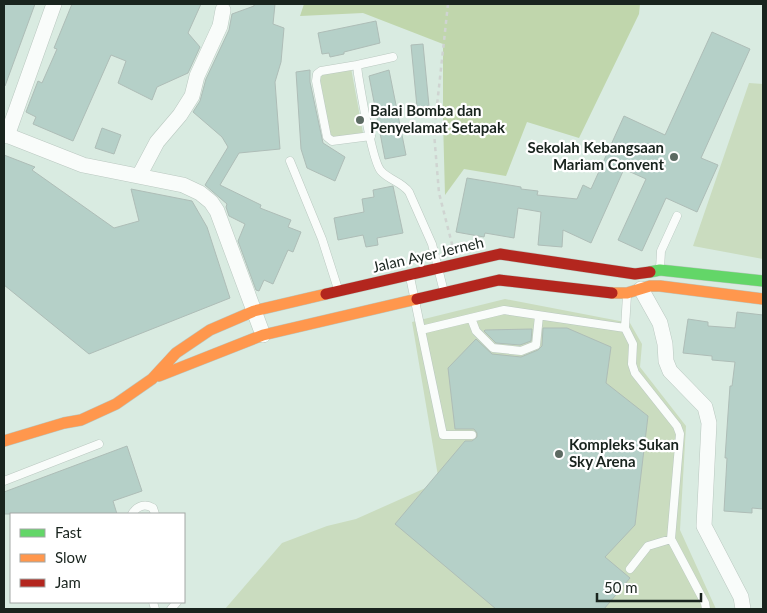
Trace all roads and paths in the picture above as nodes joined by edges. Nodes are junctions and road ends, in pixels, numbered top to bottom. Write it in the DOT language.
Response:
graph roads {
  1 [pos="54,4"];
  2 [pos="448,4"];
  3 [pos="223,10"];
  4 [pos="392,57"];
  5 [pos="357,65"];
  6 [pos="6,135"];
  7 [pos="371,136"];
  8 [pos="290,162"];
  9 [pos="139,176"];
  10 [pos="677,216"];
  11 [pos="457,264"];
  12 [pos="438,268"];
  13 [pos="660,270"];
  14 [pos="409,275"];
  15 [pos="763,281"];
  16 [pos="660,286"];
  17 [pos="339,291"];
  18 [pos="634,291"];
  19 [pos="444,292"];
  20 [pos="414,299"];
  21 [pos="763,299"];
  22 [pos="254,311"];
  23 [pos="540,316"];
  24 [pos="471,318"];
  25 [pos="625,328"];
  26 [pos="421,330"];
  27 [pos="263,336"];
  28 [pos="152,379"];
  29 [pos="472,435"];
  30 [pos="4,441"];
  31 [pos="100,444"];
  32 [pos="4,481"];
  33 [pos="133,513"];
  34 [pos="155,513"];
  35 [pos="671,539"];
  36 [pos="630,569"];
  37 [pos="706,609"];
  38 [pos="744,609"];
  1 -- 6 [label="street"];
  2 -- 11 [label="path"];
  3 -- 9 [label="street"];
  4 -- 5 [label="lane"];
  5 -- 7 [label="lane"];
  5 -- 7 [label="lane"];
  6 -- 9 [label="street"];
  7 -- 12 [label="lane"];
  8 -- 17 [label="lane"];
  9 -- 22 [label="street"];
  10 -- 13 [label="lane"];
  11 -- 12 [label="main road, Jalan Ayer Jerneh"];
  11 -- 13 [label="main road, Jalan Ayer Jerneh"];
  12 -- 14 [label="main road, Jalan Ayer Jerneh"];
  12 -- 19 [label="lane"];
  13 -- 15 [label="main road, Jalan Ayer Jerneh"];
  13 -- 16 [label="lane"];
  14 -- 17 [label="main road, Jalan Ayer Jerneh"];
  14 -- 20 [label="lane"];
  16 -- 18 [label="main road, Jalan Ayer Jerneh"];
  16 -- 21 [label="main road, Jalan Ayer Jerneh"];
  17 -- 22 [label="main road, Jalan Ayer Jerneh"];
  18 -- 19 [label="main road, Jalan Ayer Jerneh"];
  18 -- 25 [label="lane"];
  18 -- 38 [label="street"];
  19 -- 20 [label="main road, Jalan Ayer Jerneh"];
  20 -- 26 [label="lane"];
  20 -- 27 [label="main road, Jalan Ayer Jerneh"];
  22 -- 27 [label="street"];
  22 -- 28 [label="main road, Jalan Ayer Jerneh"];
  23 -- 24 [label="lane"];
  23 -- 24 [label="lane"];
  23 -- 25 [label="lane"];
  24 -- 26 [label="lane"];
  25 -- 35 [label="lane"];
  26 -- 29 [label="lane"];
  27 -- 28 [label="main road, Jalan Ayer Jerneh"];
  28 -- 30 [label="main road, Jalan Ayer Jerneh"];
  31 -- 32 [label="lane"];
  33 -- 34 [label="lane"];
  35 -- 36 [label="lane"];
  35 -- 37 [label="lane"];
}
